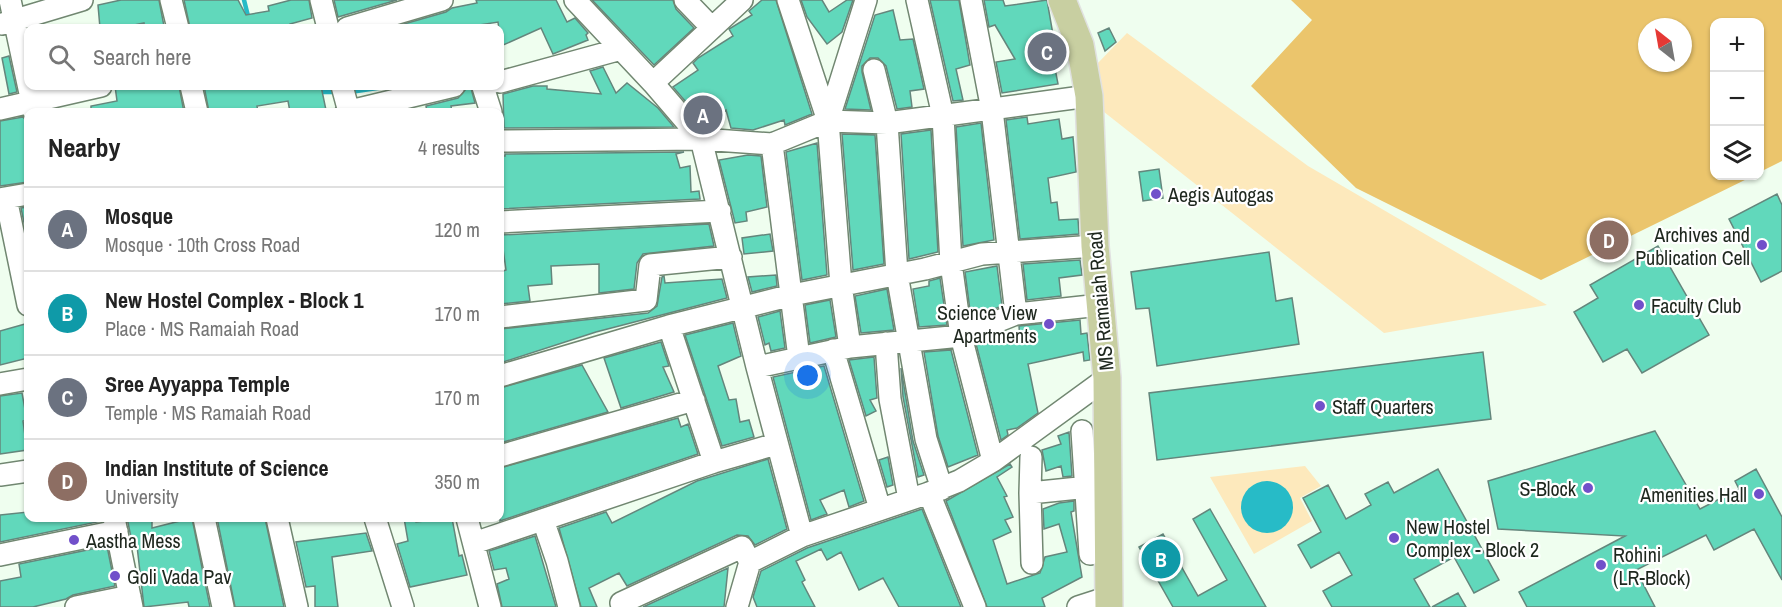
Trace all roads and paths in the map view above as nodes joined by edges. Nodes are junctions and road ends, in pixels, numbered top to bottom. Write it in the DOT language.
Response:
graph roads {
  1 [pos="10,0"];
  2 [pos="82,0"];
  3 [pos="171,0"];
  4 [pos="321,0"];
  5 [pos="442,0"];
  6 [pos="575,0"];
  7 [pos="685,0"];
  8 [pos="742,0"];
  9 [pos="788,0"];
  10 [pos="866,0"];
  11 [pos="917,0"];
  12 [pos="971,0"];
  13 [pos="1062,0"];
  14 [pos="7,23"];
  15 [pos="177,24"];
  16 [pos="327,24"];
  17 [pos="361,24"];
  18 [pos="712,28"];
  19 [pos="621,49"];
  20 [pos="874,70"];
  21 [pos="24,78"];
  22 [pos="504,80"];
  23 [pos="653,82"];
  24 [pos="28,90"];
  25 [pos="89,90"];
  26 [pos="192,90"];
  27 [pos="439,90"];
  28 [pos="488,90"];
  29 [pos="1089,96"];
  30 [pos="346,104"];
  31 [pos="33,107"];
  32 [pos="196,108"];
  33 [pos="371,108"];
  34 [pos="371,108"];
  35 [pos="490,108"];
  36 [pos="0,109"];
  37 [pos="992,110"];
  38 [pos="943,116"];
  39 [pos="828,121"];
  40 [pos="887,123"];
  41 [pos="702,139"];
  42 [pos="504,140"];
  43 [pos="772,144"];
  44 [pos="24,195"];
  45 [pos="3,199"];
  46 [pos="720,211"];
  47 [pos="504,222"];
  48 [pos="1095,246"];
  49 [pos="1008,252"];
  50 [pos="731,257"];
  51 [pos="951,263"];
  52 [pos="897,274"];
  53 [pos="841,285"];
  54 [pos="24,288"];
  55 [pos="792,295"];
  56 [pos="1100,304"];
  57 [pos="742,307"];
  58 [pos="1016,314"];
  59 [pos="504,317"];
  60 [pos="669,326"];
  61 [pos="961,336"];
  62 [pos="910,341"];
  63 [pos="886,343"];
  64 [pos="841,348"];
  65 [pos="799,358"];
  66 [pos="757,368"];
  67 [pos="504,375"];
  68 [pos="1107,378"];
  69 [pos="24,381"];
  70 [pos="0,384"];
  71 [pos="694,400"];
  72 [pos="1082,432"];
  73 [pos="777,444"];
  74 [pos="504,455"];
  75 [pos="1031,457"];
  76 [pos="993,461"];
  77 [pos="714,462"];
  78 [pos="24,472"];
  79 [pos="0,475"];
  80 [pos="1097,486"];
  81 [pos="936,491"];
  82 [pos="1030,493"];
  83 [pos="909,499"];
  84 [pos="880,509"];
  85 [pos="543,520"];
  86 [pos="205,522"];
  87 [pos="279,522"];
  88 [pos="376,522"];
  89 [pos="468,522"];
  90 [pos="115,524"];
  91 [pos="802,536"];
  92 [pos="474,543"];
  93 [pos="1090,554"];
  94 [pos="0,555"];
  95 [pos="750,562"];
  96 [pos="1032,563"];
  97 [pos="131,601"];
  98 [pos="1109,602"];
  99 [pos="621,603"];
  100 [pos="76,607"];
  101 [pos="223,607"];
  102 [pos="297,607"];
  103 [pos="403,607"];
  104 [pos="490,607"];
  105 [pos="569,607"];
  106 [pos="737,607"];
  107 [pos="975,607"];
  108 [pos="1078,607"];
  1 -- 14 [label="street"];
  2 -- 14 [label="street"];
  3 -- 15 [label="street"];
  4 -- 16 [label="street"];
  5 -- 17 [label="street"];
  6 -- 19 [label="street"];
  7 -- 18 [label="street"];
  8 -- 18 [label="street"];
  9 -- 39 [label="street"];
  10 -- 39 [label="street"];
  11 -- 38 [label="street"];
  12 -- 37 [label="street"];
  13 -- 29 [label="main road, MS Ramaiah Road"];
  14 -- 21 [label="street"];
  18 -- 23 [label="street"];
  19 -- 22 [label="street"];
  19 -- 23 [label="street"];
  20 -- 40 [label="street"];
  23 -- 41 [label="street"];
  24 -- 31 [label="street"];
  25 -- 31 [label="street"];
  26 -- 32 [label="street"];
  27 -- 34 [label="street"];
  28 -- 35 [label="street"];
  29 -- 37 [label="street"];
  29 -- 48 [label="main road, MS Ramaiah Road"];
  30 -- 33 [label="street"];
  31 -- 36 [label="street"];
  37 -- 38 [label="street"];
  37 -- 49 [label="street"];
  38 -- 40 [label="street"];
  38 -- 51 [label="street"];
  39 -- 40 [label="street"];
  39 -- 43 [label="street"];
  39 -- 53 [label="street"];
  40 -- 52 [label="street"];
  41 -- 42 [label="street"];
  41 -- 43 [label="street"];
  41 -- 46 [label="street"];
  43 -- 55 [label="street"];
  44 -- 45 [label="street"];
  45 -- 54 [label="street"];
  46 -- 47 [label="street"];
  46 -- 50 [label="street"];
  48 -- 49 [label="street"];
  48 -- 56 [label="main road, MS Ramaiah Road"];
  49 -- 51 [label="street"];
  49 -- 58 [label="street"];
  50 -- 57 [label="street"];
  50 -- 59 [label="street"];
  51 -- 52 [label="street"];
  51 -- 61 [label="street"];
  52 -- 53 [label="street"];
  52 -- 62 [label="street"];
  53 -- 55 [label="street"];
  53 -- 64 [label="street"];
  55 -- 57 [label="street"];
  55 -- 65 [label="street"];
  56 -- 58 [label="street"];
  56 -- 68 [label="main road, MS Ramaiah Road"];
  57 -- 60 [label="street"];
  57 -- 66 [label="street"];
  58 -- 61 [label="street"];
  60 -- 67 [label="street"];
  60 -- 71 [label="street"];
  61 -- 62 [label="street"];
  61 -- 76 [label="street"];
  62 -- 63 [label="street"];
  62 -- 81 [label="street"];
  63 -- 64 [label="street"];
  63 -- 83 [label="street"];
  64 -- 65 [label="street"];
  64 -- 84 [label="street"];
  65 -- 66 [label="street"];
  66 -- 73 [label="street"];
  68 -- 76 [label="street"];
  68 -- 80 [label="main road, MS Ramaiah Road"];
  69 -- 70 [label="street"];
  71 -- 74 [label="street"];
  71 -- 77 [label="street"];
  72 -- 80 [label="street"];
  73 -- 77 [label="street"];
  73 -- 91 [label="street"];
  75 -- 82 [label="street"];
  76 -- 81 [label="street"];
  77 -- 85 [label="street"];
  78 -- 79 [label="street"];
  80 -- 82 [label="street"];
  80 -- 93 [label="street"];
  80 -- 98 [label="main road, MS Ramaiah Road"];
  81 -- 83 [label="street"];
  81 -- 107 [label="street"];
  82 -- 96 [label="street"];
  83 -- 84 [label="street"];
  84 -- 91 [label="street"];
  85 -- 92 [label="street"];
  85 -- 105 [label="street"];
  86 -- 101 [label="street"];
  87 -- 102 [label="street"];
  88 -- 103 [label="street"];
  89 -- 92 [label="street"];
  90 -- 94 [label="street"];
  90 -- 97 [label="street"];
  91 -- 95 [label="street"];
  92 -- 104 [label="street"];
  95 -- 99 [label="street"];
  95 -- 106 [label="street"];
  97 -- 100 [label="street"];
  98 -- 108 [label="street"];
}
